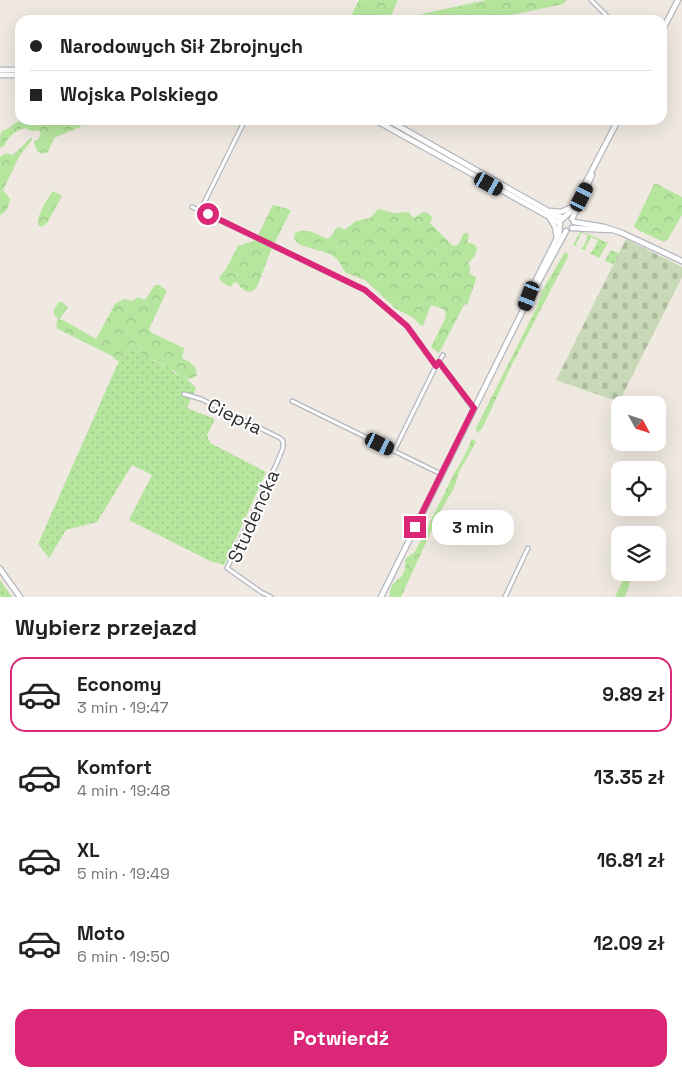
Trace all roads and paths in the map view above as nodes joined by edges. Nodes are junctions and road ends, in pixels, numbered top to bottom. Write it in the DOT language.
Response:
graph roads {
  1 [pos="591,0"];
  2 [pos="678,0"];
  3 [pos="606,15"];
  4 [pos="667,21"];
  5 [pos="0,70"];
  6 [pos="15,70"];
  7 [pos="0,75"];
  8 [pos="15,75"];
  9 [pos="243,125"];
  10 [pos="384,125"];
  11 [pos="397,125"];
  12 [pos="615,125"];
  13 [pos="594,167"];
  14 [pos="573,206"];
  15 [pos="192,207"];
  16 [pos="200,211"];
  17 [pos="550,211"];
  18 [pos="549,217"];
  19 [pos="569,219"];
  20 [pos="560,225"];
  21 [pos="572,228"];
  22 [pos="566,231"];
  23 [pos="618,231"];
  24 [pos="557,238"];
  25 [pos="682,261"];
  26 [pos="525,306"];
  27 [pos="443,355"];
  28 [pos="439,362"];
  29 [pos="436,366"];
  30 [pos="184,394"];
  31 [pos="292,401"];
  32 [pos="474,408"];
  33 [pos="283,442"];
  34 [pos="394,451"];
  35 [pos="441,474"];
  36 [pos="528,548"];
  37 [pos="0,569"];
  38 [pos="20,597"];
  39 [pos="272,597"];
  40 [pos="381,597"];
  41 [pos="505,597"];
  1 -- 3 [label="street"];
  2 -- 4 [label="main road"];
  5 -- 6 [label="main road"];
  7 -- 8 [label="main road"];
  9 -- 16 [label="street"];
  10 -- 18 [label="main road"];
  11 -- 17 [label="main road"];
  12 -- 13 [label="main road"];
  13 -- 14 [label="main road"];
  13 -- 19 [label="main road"];
  14 -- 17 [label="main road"];
  14 -- 19 [label="main road"];
  15 -- 16 [label="street"];
  16 -- 29 [label="street"];
  17 -- 19 [label="main road"];
  18 -- 20 [label="main road"];
  18 -- 24 [label="main road"];
  19 -- 20 [label="main road"];
  19 -- 21 [label="main road"];
  19 -- 23 [label="main road"];
  20 -- 22 [label="main road"];
  20 -- 24 [label="main road"];
  21 -- 22 [label="main road"];
  21 -- 23 [label="main road"];
  22 -- 26 [label="main road"];
  23 -- 25 [label="main road"];
  24 -- 26 [label="main road"];
  26 -- 32 [label="main road"];
  27 -- 28 [label="street"];
  28 -- 29 [label="street"];
  28 -- 32 [label="street"];
  29 -- 34 [label="street"];
  30 -- 33 [label="street, Ciepła"];
  31 -- 34 [label="street"];
  32 -- 35 [label="main road"];
  33 -- 39 [label="street, Studencka"];
  34 -- 35 [label="street"];
  35 -- 40 [label="main road"];
  36 -- 41 [label="street"];
  37 -- 38 [label="main road"];
}
